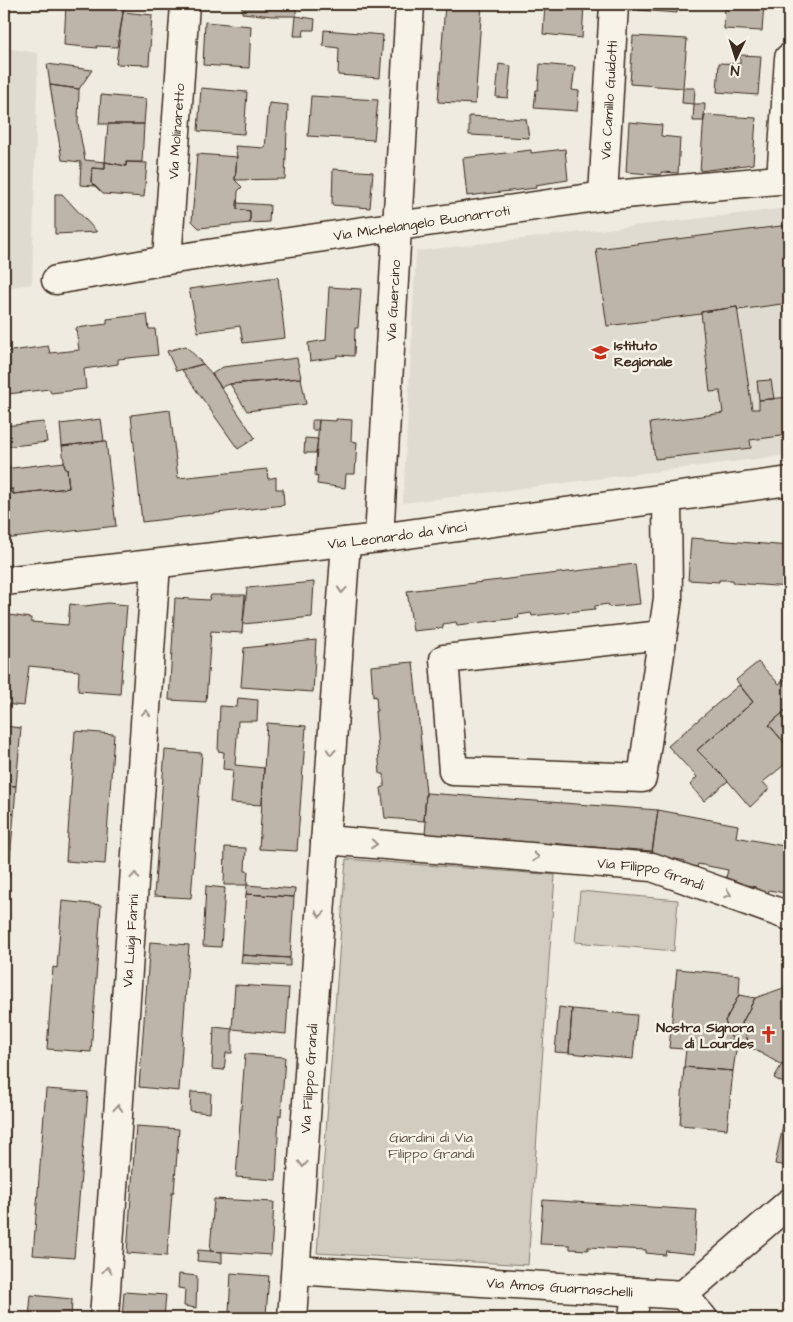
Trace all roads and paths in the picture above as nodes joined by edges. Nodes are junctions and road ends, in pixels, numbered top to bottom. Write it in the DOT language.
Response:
graph roads {
  1 [pos="185,4"];
  2 [pos="410,4"];
  3 [pos="614,4"];
  4 [pos="789,58"];
  5 [pos="785,179"];
  6 [pos="603,196"];
  7 [pos="397,228"];
  8 [pos="167,260"];
  9 [pos="56,280"];
  10 [pos="789,480"];
  11 [pos="667,498"];
  12 [pos="379,538"];
  13 [pos="346,542"];
  14 [pos="156,564"];
  15 [pos="4,581"];
  16 [pos="662,635"];
  17 [pos="325,840"];
  18 [pos="789,916"];
  19 [pos="789,1203"];
  20 [pos="296,1270"];
  21 [pos="683,1295"];
  22 [pos="634,1305"];
  23 [pos="104,1318"];
  24 [pos="292,1318"];
  25 [pos="703,1318"];
  1 -- 8 [label="street, Via Molinaretto"];
  2 -- 7 [label="street, Via Guercino"];
  3 -- 6 [label="street, Via Camillo Guidotti"];
  4 -- 5 [label="street"];
  5 -- 6 [label="street, Via Michelangelo Buonarroti"];
  6 -- 7 [label="street, Via Michelangelo Buonarroti"];
  7 -- 8 [label="street, Via Michelangelo Buonarroti"];
  7 -- 12 [label="street, Via Guercino"];
  8 -- 9 [label="street, Via Michelangelo Buonarroti"];
  10 -- 11 [label="street, Via Leonardo da Vinci"];
  11 -- 12 [label="street, Via Leonardo da Vinci"];
  11 -- 16 [label="street"];
  12 -- 13 [label="street, Via Leonardo da Vinci"];
  13 -- 14 [label="street, Via Leonardo da Vinci"];
  13 -- 17 [label="street, Via Filippo Grandi, one-way"];
  14 -- 15 [label="street, Via Leonardo da Vinci"];
  23 -- 14 [label="street, Via Luigi Farini, one-way"];
  16 -- 16 [label="street"];
  17 -- 18 [label="street, Via Filippo Grandi, one-way"];
  17 -- 20 [label="street, Via Filippo Grandi, one-way"];
  19 -- 21 [label="street"];
  20 -- 22 [label="street, Via Amos Guarnaschelli"];
  20 -- 24 [label="street, Via Filippo Grandi"];
  21 -- 22 [label="street, Via Amos Guarnaschelli"];
  21 -- 25 [label="street"];
}
